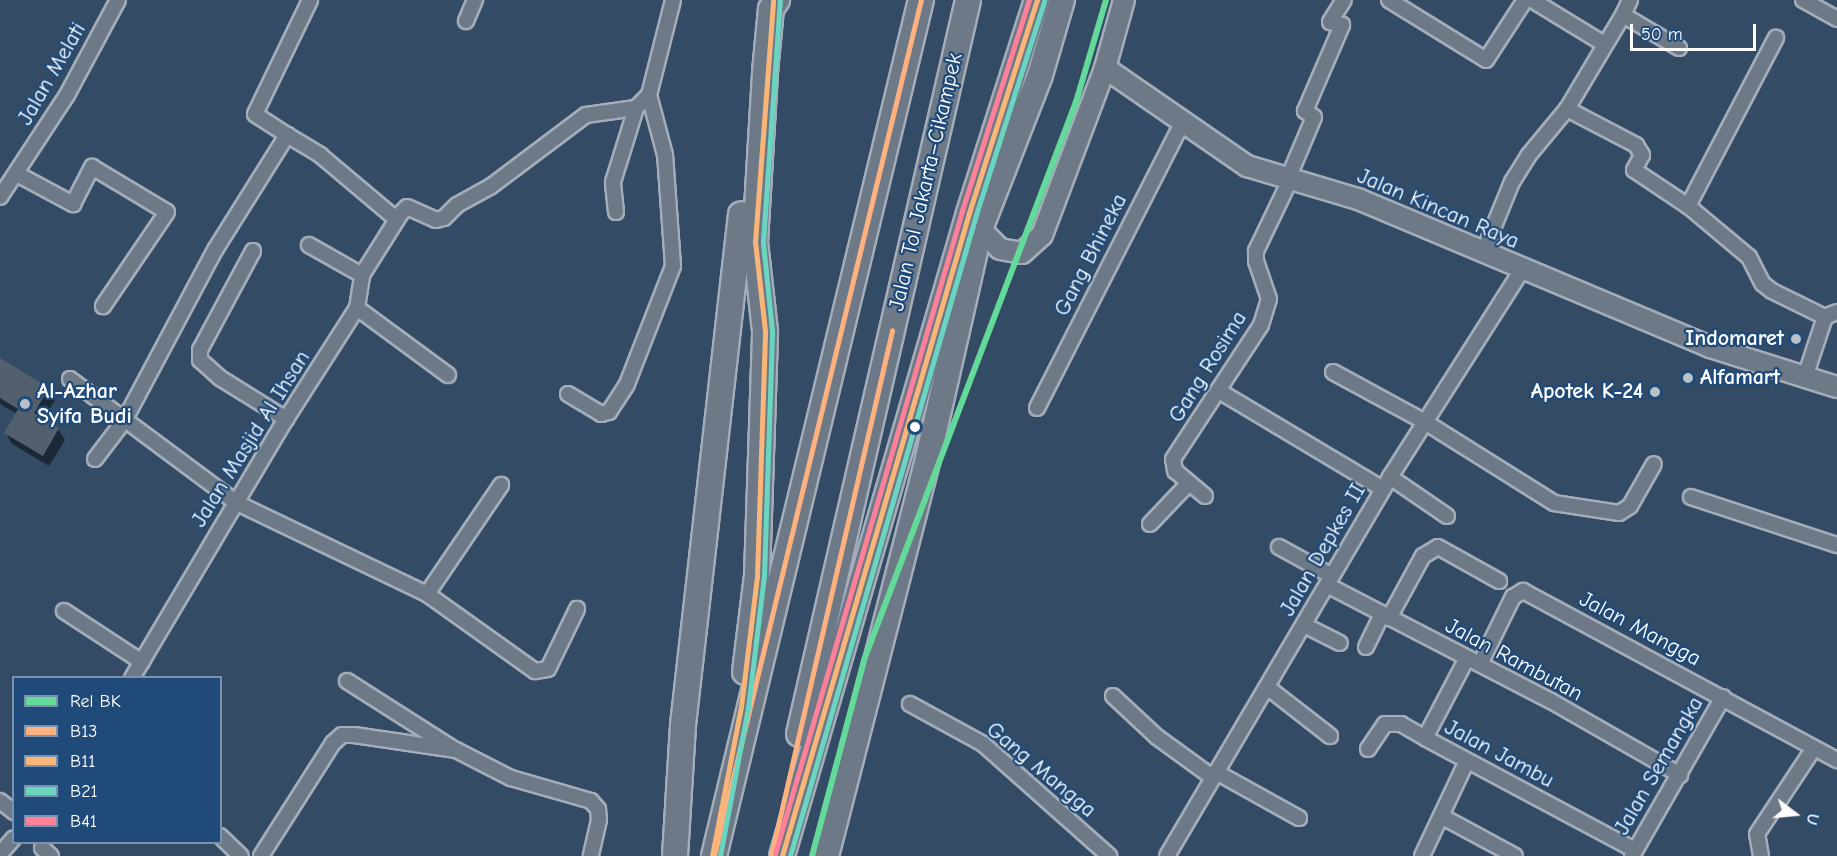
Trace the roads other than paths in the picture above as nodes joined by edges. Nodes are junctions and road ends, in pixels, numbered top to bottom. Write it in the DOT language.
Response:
graph roads {
  1 [pos="118,0"];
  2 [pos="310,0"];
  3 [pos="475,0"];
  4 [pos="673,0"];
  5 [pos="777,0"];
  6 [pos="921,0"];
  7 [pos="968,0"];
  8 [pos="1037,0"];
  9 [pos="1062,0"];
  10 [pos="1124,0"];
  11 [pos="1344,0"];
  12 [pos="1389,0"];
  13 [pos="1525,0"];
  14 [pos="1532,0"];
  15 [pos="1630,0"];
  16 [pos="1803,0"];
  17 [pos="1623,15"];
  18 [pos="1837,19"];
  19 [pos="466,21"];
  20 [pos="1776,38"];
  21 [pos="1604,44"];
  22 [pos="1679,48"];
  23 [pos="1105,68"];
  24 [pos="765,72"];
  25 [pos="648,95"];
  26 [pos="636,108"];
  27 [pos="1567,109"];
  28 [pos="1183,121"];
  29 [pos="287,135"];
  30 [pos="17,174"];
  31 [pos="1291,175"];
  32 [pos="0,197"];
  33 [pos="1689,206"];
  34 [pos="616,212"];
  35 [pos="396,219"];
  36 [pos="980,229"];
  37 [pos="309,245"];
  38 [pos="253,250"];
  39 [pos="1483,253"];
  40 [pos="1522,270"];
  41 [pos="362,275"];
  42 [pos="103,306"];
  43 [pos="357,308"];
  44 [pos="1831,314"];
  45 [pos="1333,372"];
  46 [pos="447,375"];
  47 [pos="1805,377"];
  48 [pos="69,379"];
  49 [pos="1837,387"];
  50 [pos="1219,391"];
  51 [pos="568,394"];
  52 [pos="1037,408"];
  53 [pos="286,419"];
  54 [pos="124,421"];
  55 [pos="1425,422"];
  56 [pos="95,459"];
  57 [pos="1654,464"];
  58 [pos="1386,483"];
  59 [pos="1188,484"];
  60 [pos="501,486"];
  61 [pos="1205,496"];
  62 [pos="1691,497"];
  63 [pos="237,503"];
  64 [pos="1448,516"];
  65 [pos="1150,524"];
  66 [pos="1837,545"];
  67 [pos="1278,547"];
  68 [pos="1330,580"];
  69 [pos="1499,581"];
  70 [pos="427,594"];
  71 [pos="576,609"];
  72 [pos="64,611"];
  73 [pos="1385,616"];
  74 [pos="1304,625"];
  75 [pos="1340,643"];
  76 [pos="1366,646"];
  77 [pos="1473,661"];
  78 [pos="142,662"];
  79 [pos="133,676"];
  80 [pos="347,681"];
  81 [pos="1267,687"];
  82 [pos="1113,696"];
  83 [pos="1723,697"];
  84 [pos="910,704"];
  85 [pos="1330,736"];
  86 [pos="1425,738"];
  87 [pos="1814,748"];
  88 [pos="1368,749"];
  89 [pos="456,750"];
  90 [pos="1837,760"];
  91 [pos="1467,761"];
  92 [pos="1214,775"];
  93 [pos="1680,775"];
  94 [pos="0,801"];
  95 [pos="12,810"];
  96 [pos="1442,816"];
  97 [pos="1299,818"];
  98 [pos="222,838"];
  99 [pos="12,840"];
  100 [pos="1633,853"];
  101 [pos="0,854"];
  102 [pos="241,856"];
  103 [pos="261,856"];
  104 [pos="591,856"];
  105 [pos="675,856"];
  106 [pos="713,856"];
  107 [pos="771,856"];
  108 [pos="782,856"];
  109 [pos="826,856"];
  110 [pos="1109,856"];
  111 [pos="1167,856"];
  112 [pos="1422,856"];
  113 [pos="1515,856"];
  114 [pos="1761,856"];
  1 -- 30 [label="street, Jalan Melati"];
  2 -- 29 [label="street"];
  3 -- 19 [label="street"];
  4 -- 25 [label="street"];
  5 -- 24 [label="highway"];
  6 -- 106 [label="highway, Jalan Tol Jakarta–Cikampek"];
  7 -- 107 [label="highway, Jalan Tol Jakarta–Cikampek"];
  8 -- 108 [label="highway"];
  9 -- 36 [label="highway"];
  10 -- 23 [label="main road"];
  11 -- 31 [label="street, Gang Rosima"];
  12 -- 13 [label="street"];
  14 -- 21 [label="street"];
  15 -- 17 [label="street"];
  16 -- 18 [label="street"];
  17 -- 21 [label="street"];
  17 -- 22 [label="street"];
  20 -- 33 [label="street"];
  21 -- 27 [label="street"];
  23 -- 28 [label="main road, Jalan Kincan Raya"];
  23 -- 36 [label="main road"];
  24 -- 105 [label="highway"];
  24 -- 106 [label="highway"];
  25 -- 26 [label="street"];
  25 -- 51 [label="street"];
  26 -- 34 [label="street"];
  26 -- 35 [label="street"];
  27 -- 33 [label="street"];
  27 -- 39 [label="street"];
  28 -- 31 [label="main road, Jalan Kincan Raya"];
  28 -- 52 [label="street, Gang Bhineka"];
  29 -- 35 [label="street"];
  29 -- 54 [label="street"];
  30 -- 32 [label="street, Jalan Melati"];
  30 -- 42 [label="street"];
  31 -- 39 [label="main road, Jalan Kincan Raya"];
  31 -- 50 [label="street, Gang Rosima"];
  33 -- 44 [label="street"];
  35 -- 41 [label="street, Jalan Masjid Al Ihsan"];
  36 -- 109 [label="highway"];
  37 -- 41 [label="street"];
  38 -- 53 [label="street"];
  39 -- 40 [label="main road, Jalan Kincan Raya"];
  40 -- 47 [label="main road, Jalan Kincan Raya"];
  40 -- 55 [label="street, Jalan Depkes II"];
  41 -- 43 [label="street, Jalan Masjid Al Ihsan"];
  43 -- 46 [label="street"];
  43 -- 53 [label="street, Jalan Masjid Al Ihsan"];
  44 -- 47 [label="street"];
  45 -- 55 [label="street"];
  47 -- 49 [label="main road, Jalan Kincan Raya"];
  48 -- 54 [label="street"];
  50 -- 58 [label="street"];
  50 -- 59 [label="street, Gang Rosima"];
  53 -- 63 [label="street, Jalan Masjid Al Ihsan"];
  54 -- 56 [label="street"];
  54 -- 63 [label="street"];
  55 -- 57 [label="street"];
  55 -- 58 [label="street, Jalan Depkes II"];
  58 -- 64 [label="street"];
  58 -- 68 [label="street, Jalan Depkes II"];
  59 -- 61 [label="street, Gang Rosima"];
  59 -- 65 [label="street"];
  60 -- 70 [label="street"];
  62 -- 66 [label="street"];
  63 -- 70 [label="street"];
  63 -- 78 [label="street, Jalan Masjid Al Ihsan"];
  67 -- 68 [label="street, Jalan Rambutan"];
  68 -- 73 [label="street, Jalan Rambutan"];
  68 -- 74 [label="street, Jalan Depkes II"];
  69 -- 73 [label="street"];
  70 -- 71 [label="street"];
  72 -- 78 [label="street"];
  73 -- 76 [label="street"];
  73 -- 77 [label="street, Jalan Rambutan"];
  74 -- 75 [label="street"];
  74 -- 81 [label="street, Jalan Depkes II"];
  77 -- 83 [label="street, Jalan Mangga"];
  77 -- 86 [label="street, Jalan Jambu"];
  77 -- 93 [label="street, Jalan Rambutan"];
  78 -- 79 [label="street, Jalan Masjid Al Ihsan"];
  80 -- 89 [label="street"];
  81 -- 85 [label="street"];
  81 -- 92 [label="street, Jalan Depkes II"];
  82 -- 92 [label="street"];
  83 -- 87 [label="street, Jalan Mangga"];
  83 -- 93 [label="street, Jalan Semangka"];
  84 -- 110 [label="street, Gang Mangga"];
  86 -- 88 [label="street"];
  86 -- 91 [label="street, Jalan Jambu"];
  87 -- 90 [label="street, Jalan Mangga"];
  87 -- 114 [label="street"];
  89 -- 103 [label="street"];
  89 -- 104 [label="street"];
  91 -- 96 [label="street"];
  91 -- 100 [label="street, Jalan Jambu"];
  92 -- 97 [label="street"];
  92 -- 111 [label="street, Jalan Depkes II"];
  93 -- 100 [label="street, Jalan Semangka"];
  94 -- 95 [label="street"];
  96 -- 112 [label="street"];
  96 -- 113 [label="street"];
  98 -- 102 [label="street"];
  99 -- 101 [label="street"];
}
